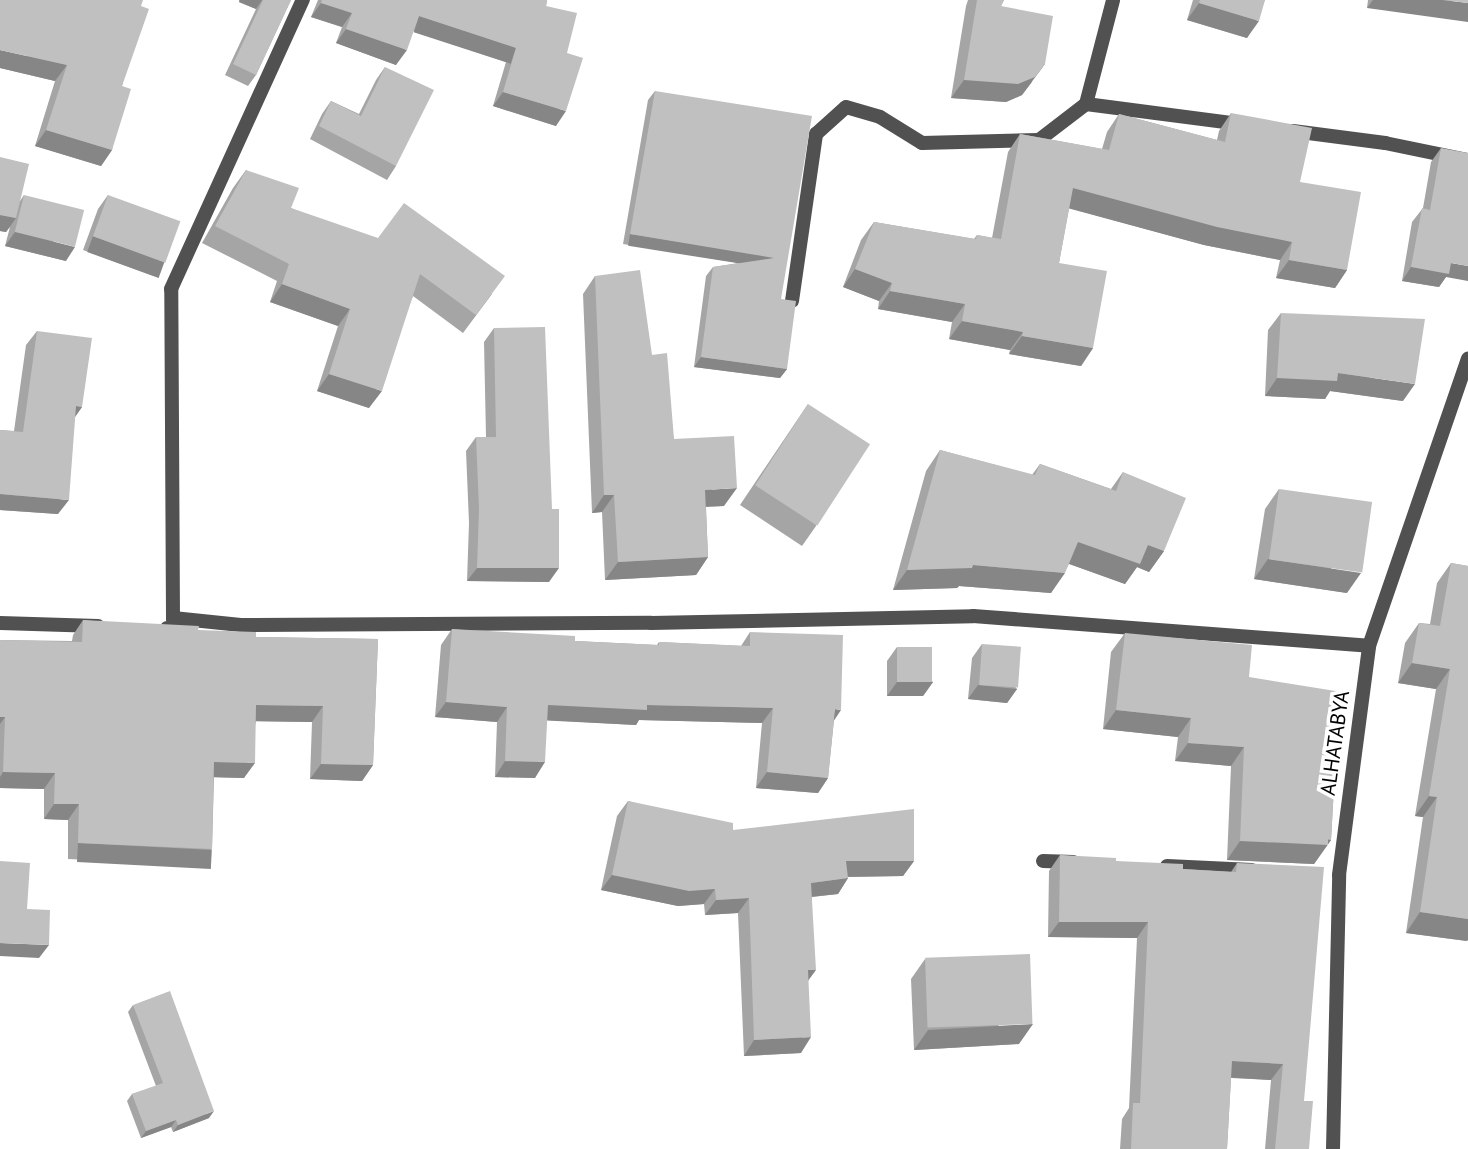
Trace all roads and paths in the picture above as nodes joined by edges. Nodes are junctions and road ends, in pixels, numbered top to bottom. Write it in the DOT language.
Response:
graph roads {
  1 [pos="303,0"];
  2 [pos="1113,0"];
  3 [pos="1086,104"];
  4 [pos="1468,160"];
  5 [pos="792,301"];
  6 [pos="1468,359"];
  7 [pos="173,618"];
  8 [pos="0,624"];
  9 [pos="111,626"];
  10 [pos="152,628"];
  11 [pos="1370,646"];
  12 [pos="1043,861"];
  13 [pos="1084,863"];
  14 [pos="1151,865"];
  15 [pos="1273,870"];
  16 [pos="1333,1149"];
  1 -- 7 [label="street"];
  2 -- 3 [label="street"];
  3 -- 4 [label="street"];
  3 -- 5 [label="street"];
  6 -- 11 [label="street, ALHATABYA"];
  7 -- 10 [label="street"];
  7 -- 11 [label="street"];
  8 -- 9 [label="street"];
  11 -- 16 [label="street, ALHATABYA"];
  12 -- 13 [label="street"];
  14 -- 15 [label="street"];
}
